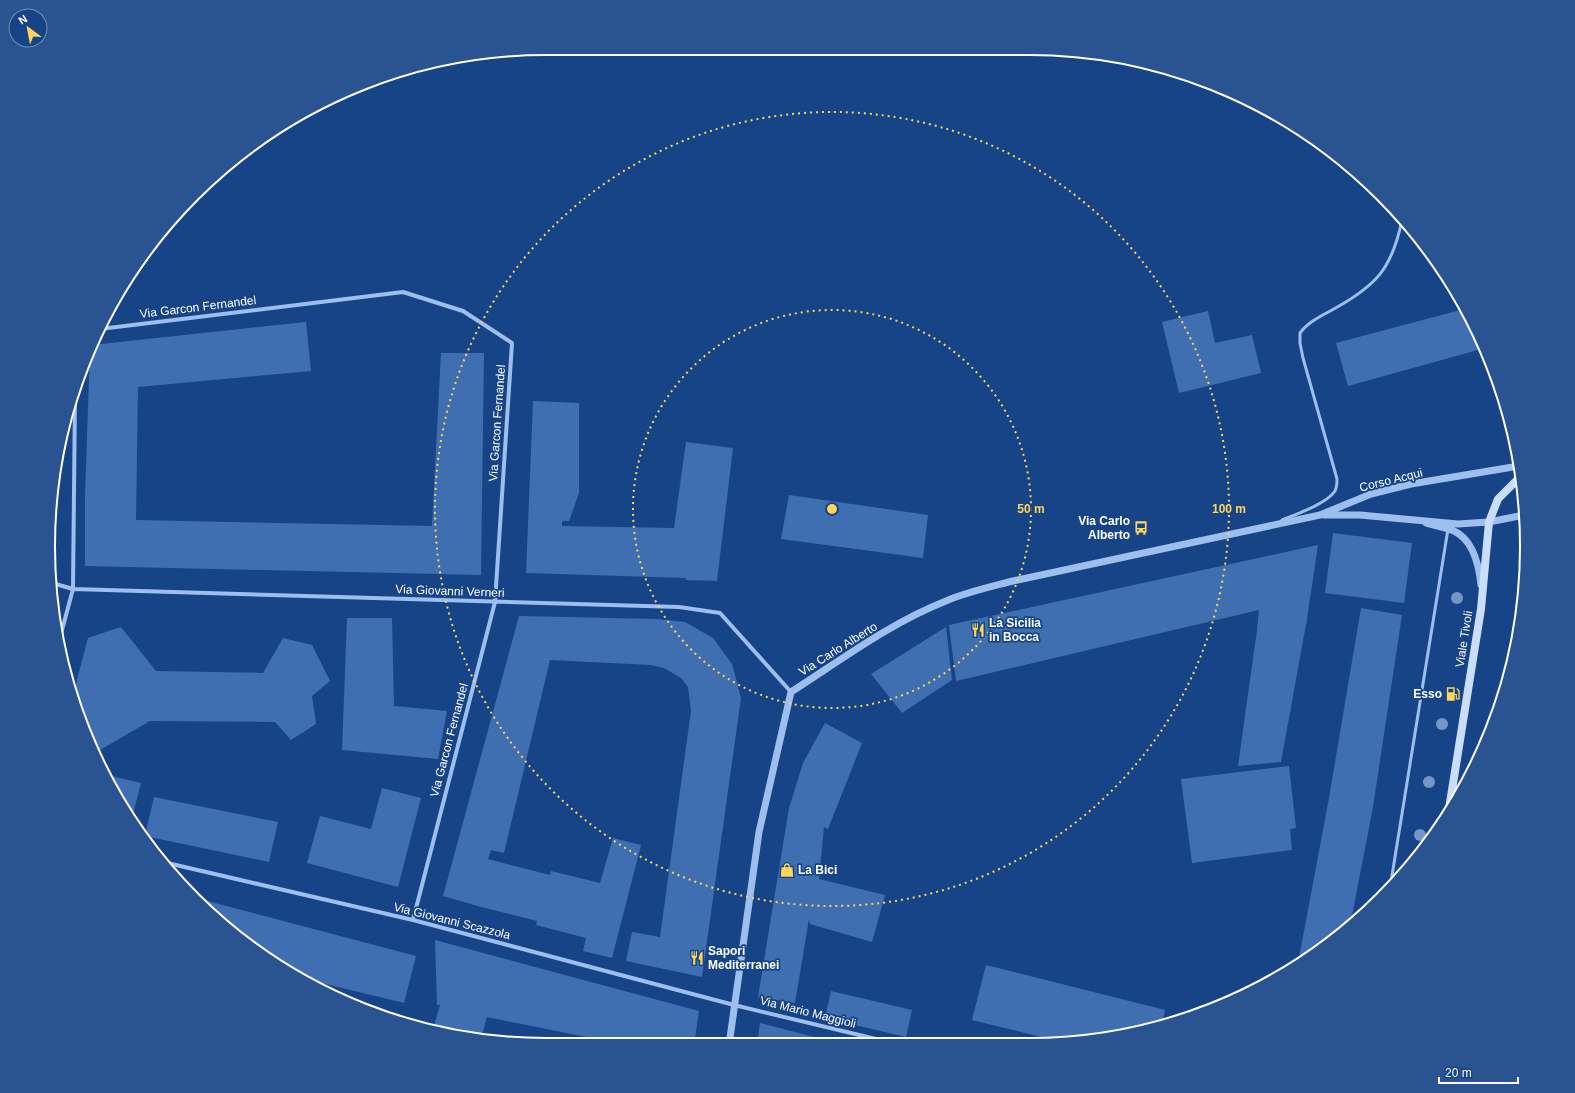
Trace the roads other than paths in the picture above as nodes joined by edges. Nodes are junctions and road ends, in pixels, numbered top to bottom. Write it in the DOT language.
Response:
graph roads {
  1 [pos="1401,226"];
  2 [pos="106,328"];
  3 [pos="75,409"];
  4 [pos="1514,467"];
  5 [pos="1516,481"];
  6 [pos="1320,515"];
  7 [pos="1519,516"];
  8 [pos="1417,520"];
  9 [pos="1489,522"];
  10 [pos="1270,526"];
  11 [pos="1448,529"];
  12 [pos="56,584"];
  13 [pos="73,589"];
  14 [pos="495,602"];
  15 [pos="1481,609"];
  16 [pos="62,630"];
  17 [pos="791,692"];
  18 [pos="1451,797"];
  19 [pos="171,864"];
  20 [pos="1392,878"];
  21 [pos="413,920"];
  22 [pos="734,1005"];
  23 [pos="730,1038"];
  24 [pos="872,1038"];
  1 -- 10 [label="lane"];
  2 -- 14 [label="street, Via Garcon Fernandel"];
  3 -- 13 [label="street"];
  4 -- 6 [label="street, Corso Acqui"];
  5 -- 9 [label="main road, Viale Tivoli"];
  6 -- 8 [label="street"];
  6 -- 10 [label="street, Via Carlo Alberto"];
  7 -- 9 [label="street"];
  8 -- 9 [label="street"];
  8 -- 11 [label="street"];
  9 -- 15 [label="main road, Viale Tivoli"];
  10 -- 17 [label="street, Via Carlo Alberto"];
  11 -- 15 [label="street"];
  11 -- 20 [label="lane"];
  12 -- 13 [label="street, Via Giovanni Verneri"];
  13 -- 14 [label="street, Via Giovanni Verneri"];
  13 -- 16 [label="street"];
  14 -- 17 [label="street, Via Giovanni Verneri"];
  14 -- 21 [label="street, Via Garcon Fernandel"];
  15 -- 18 [label="main road, Viale Tivoli"];
  17 -- 22 [label="street"];
  19 -- 21 [label="street, Via Giovanni Scazzola"];
  21 -- 22 [label="street, Via Giovanni Scazzola"];
  22 -- 23 [label="street"];
  22 -- 24 [label="street, Via Mario Maggioli"];
}
